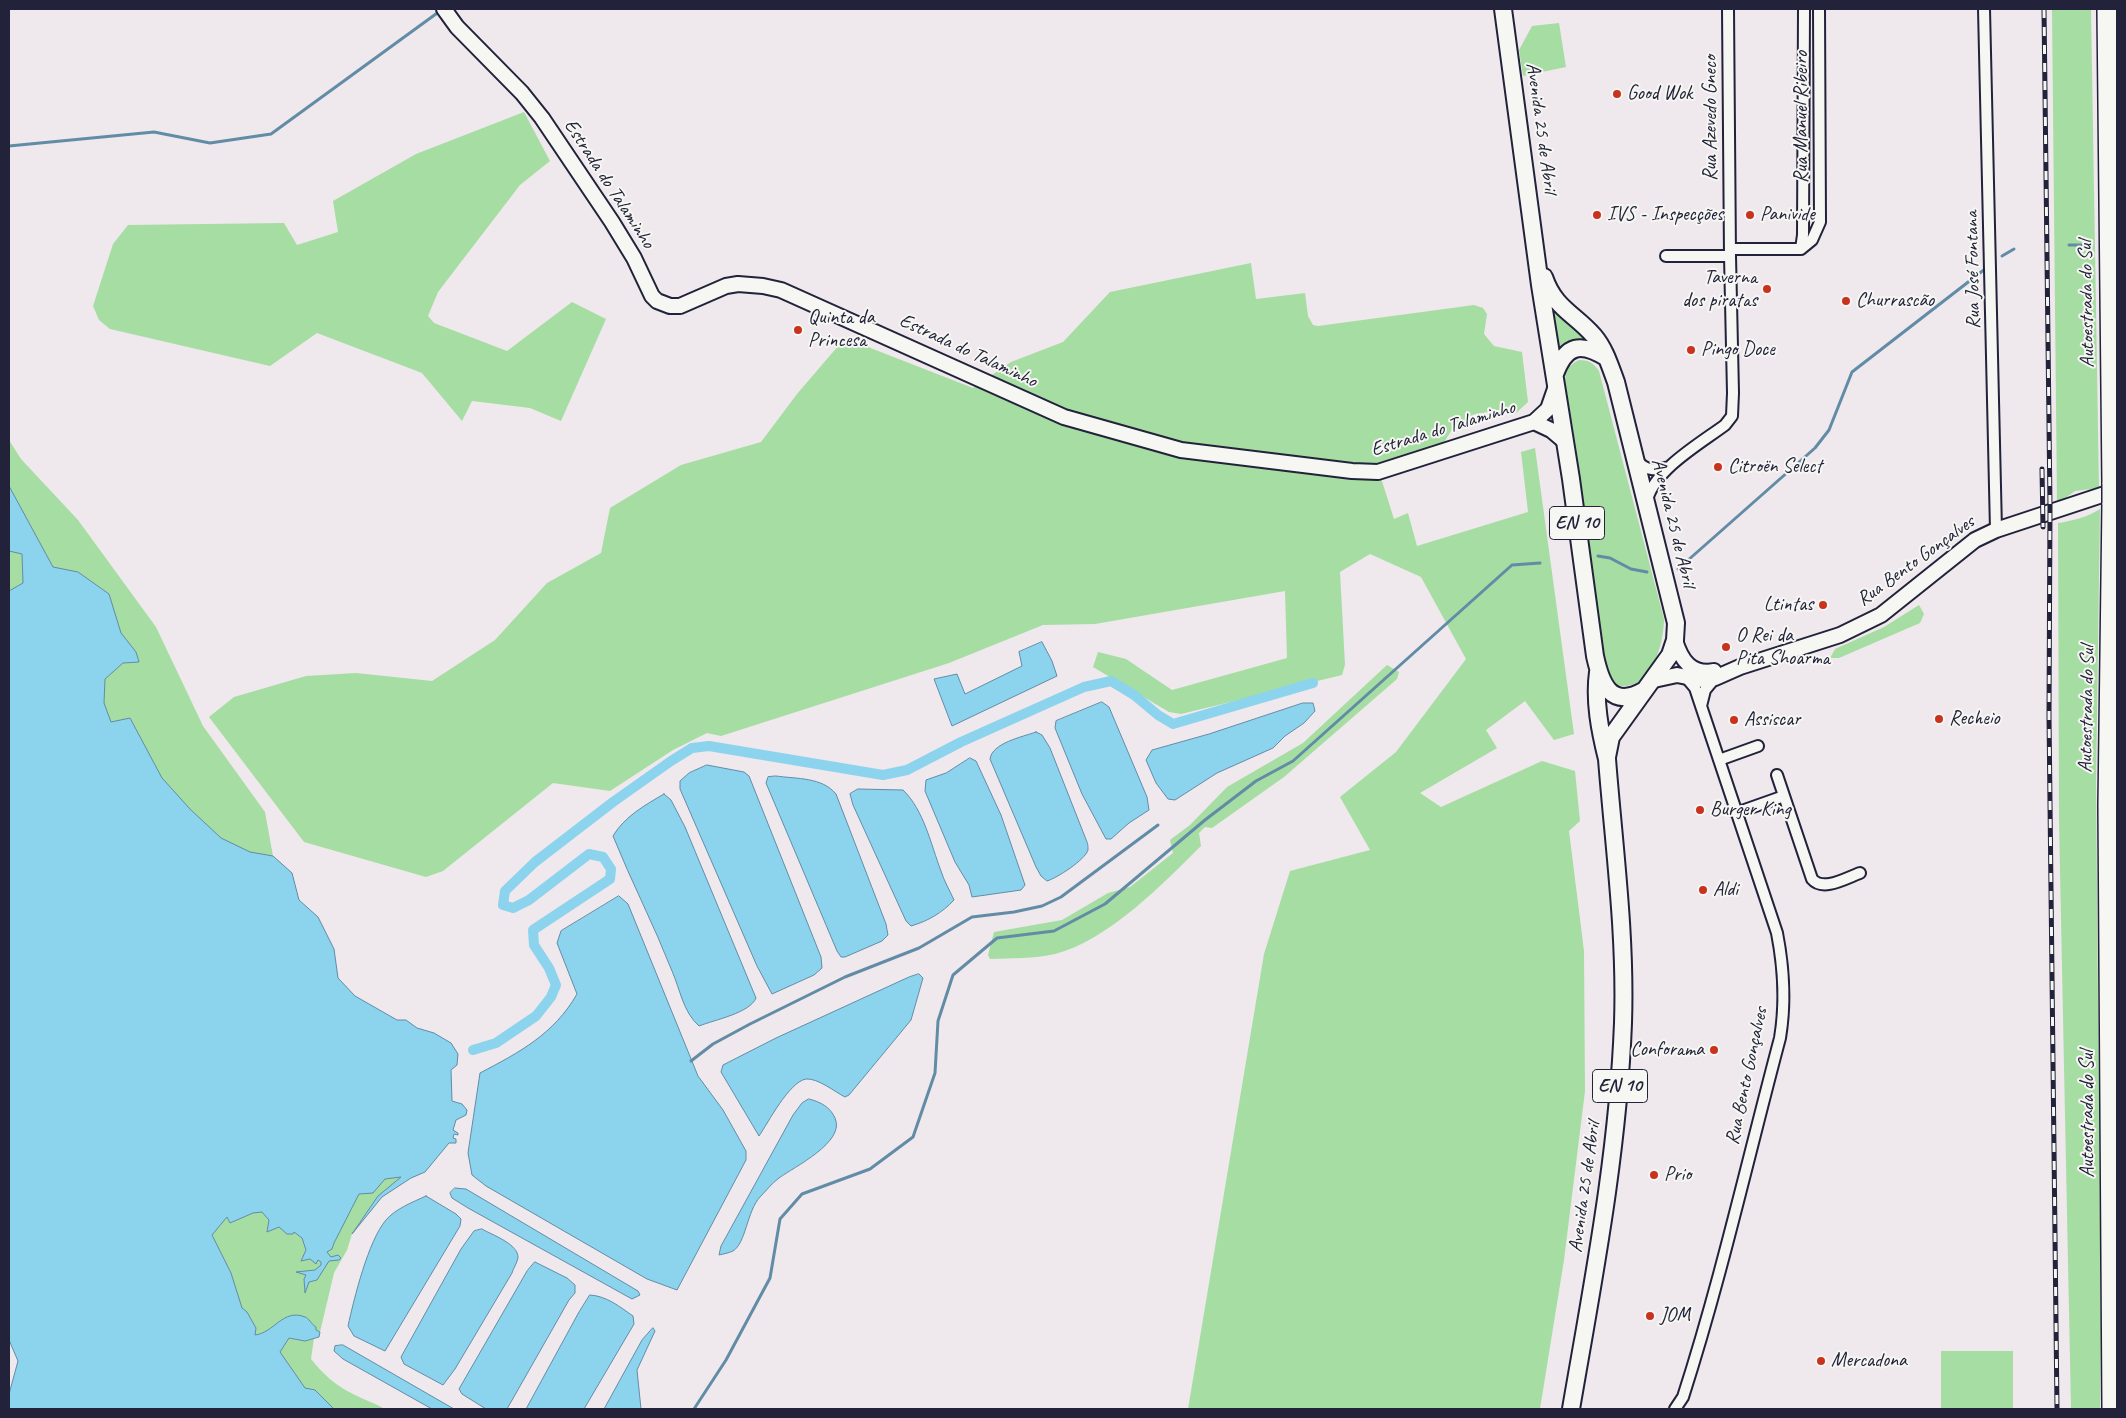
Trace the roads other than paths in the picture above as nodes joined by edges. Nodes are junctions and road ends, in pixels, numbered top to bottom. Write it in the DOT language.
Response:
graph roads {
  1 [pos="444,9"];
  2 [pos="1503,9"];
  3 [pos="1728,9"];
  4 [pos="1804,9"];
  5 [pos="1818,9"];
  6 [pos="1984,9"];
  7 [pos="2107,9"];
  8 [pos="1801,249"];
  9 [pos="1730,252"];
  10 [pos="1537,254"];
  11 [pos="1666,256"];
  12 [pos="1607,358"];
  13 [pos="1556,380"];
  14 [pos="1534,422"];
  15 [pos="1564,441"];
  16 [pos="1635,457"];
  17 [pos="1670,467"];
  18 [pos="2114,493"];
  19 [pos="1646,502"];
  20 [pos="1996,530"];
  21 [pos="1675,640"];
  22 [pos="1740,667"];
  23 [pos="1598,672"];
  24 [pos="1685,676"];
  25 [pos="1715,678"];
  26 [pos="1649,685"];
  27 [pos="1701,706"];
  28 [pos="1758,746"];
  29 [pos="1607,759"];
  30 [pos="1718,760"];
  31 [pos="1777,775"];
  32 [pos="1784,796"];
  33 [pos="1736,813"];
  34 [pos="1860,873"];
  35 [pos="1683,1397"];
  36 [pos="1570,1409"];
  37 [pos="1675,1409"];
  38 [pos="1685,1409"];
  39 [pos="2112,1409"];
  1 -- 14 [label="main road, Estrada do Talaminho"];
  2 -- 10 [label="main road, Avenida 25 de Abril / EN 10"];
  3 -- 9 [label="street, Rua Azevedo Gneco"];
  4 -- 8 [label="street"];
  5 -- 8 [label="street, Rua Manuel Ribeiro"];
  6 -- 20 [label="street, Rua José Fontana"];
  7 -- 18 [label="highway, Autoestrada do Sul"];
  8 -- 9 [label="street"];
  9 -- 11 [label="street"];
  9 -- 17 [label="street, Rua Azevedo Gneco"];
  10 -- 12 [label="main road, Avenida 25 de Abril / EN 10"];
  10 -- 13 [label="main road, Avenida 25 de Abril / EN 10"];
  12 -- 13 [label="main road"];
  12 -- 16 [label="main road, Avenida 25 de Abril / EN 10"];
  13 -- 14 [label="main road"];
  13 -- 15 [label="main road, Avenida 25 de Abril / EN 10"];
  14 -- 15 [label="main road"];
  15 -- 23 [label="main road, Avenida 25 de Abril / EN 10"];
  16 -- 17 [label="street"];
  16 -- 19 [label="main road, Avenida 25 de Abril / EN 10"];
  17 -- 19 [label="street, Rua Azevedo Gneco"];
  18 -- 20 [label="main road, Rua Bento Gonçalves"];
  18 -- 39 [label="highway, Autoestrada do Sul"];
  19 -- 21 [label="main road, Avenida 25 de Abril / EN 10"];
  20 -- 22 [label="main road, Rua Bento Gonçalves"];
  21 -- 22 [label="main road"];
  21 -- 26 [label="main road, Avenida 25 de Abril / EN 10"];
  22 -- 25 [label="main road"];
  23 -- 26 [label="main road, Avenida 25 de Abril / EN 10"];
  23 -- 29 [label="main road, Avenida 25 de Abril / EN 10"];
  24 -- 25 [label="main road"];
  24 -- 26 [label="main road"];
  24 -- 27 [label="street, Rua Bento Gonçalves"];
  25 -- 27 [label="street"];
  26 -- 29 [label="main road, Avenida 25 de Abril / EN 10"];
  27 -- 30 [label="street, Rua Bento Gonçalves"];
  28 -- 30 [label="street"];
  29 -- 36 [label="main road, Avenida 25 de Abril / EN 10"];
  30 -- 33 [label="street, Rua Bento Gonçalves"];
  31 -- 32 [label="street"];
  32 -- 33 [label="street"];
  32 -- 34 [label="street"];
  33 -- 35 [label="street, Rua Bento Gonçalves"];
  35 -- 37 [label="street, Rua Bento Gonçalves"];
  35 -- 38 [label="street, Rua Bento Gonçalves"];
}
